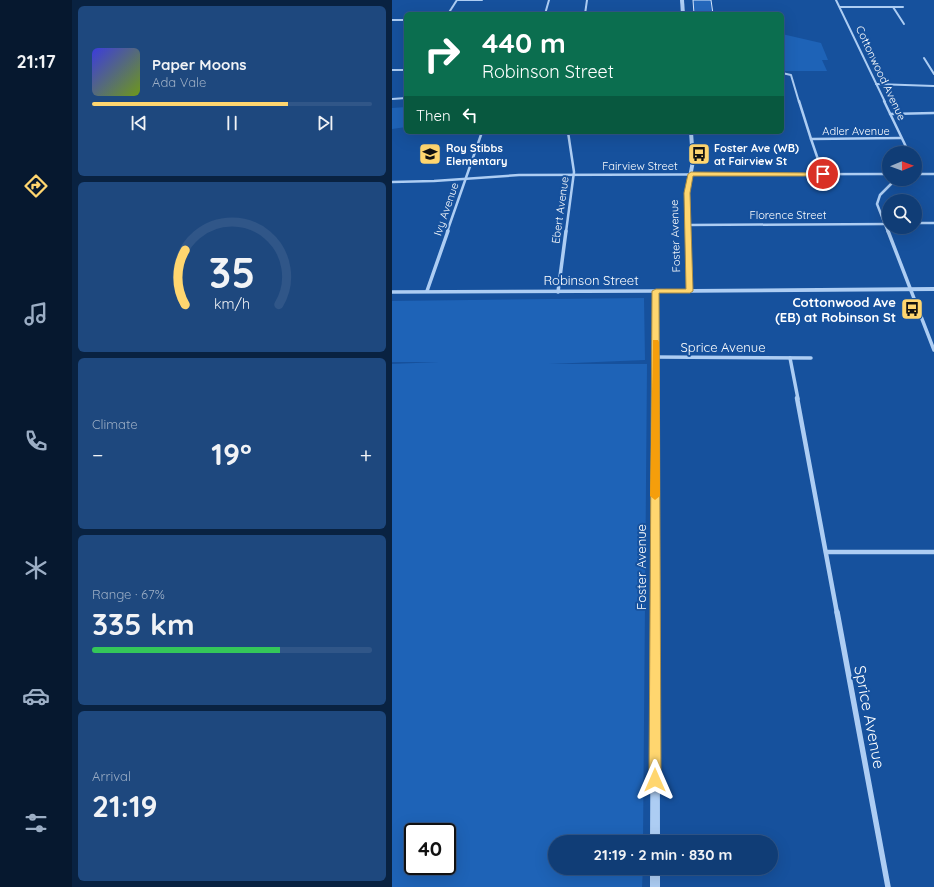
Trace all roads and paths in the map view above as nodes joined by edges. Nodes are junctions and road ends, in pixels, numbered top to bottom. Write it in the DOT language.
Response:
graph roads {
  1 [pos="457,0"];
  2 [pos="482,0"];
  3 [pos="549,0"];
  4 [pos="587,0"];
  5 [pos="682,0"];
  6 [pos="836,0"];
  7 [pos="840,7"];
  8 [pos="893,7"];
  9 [pos="903,7"];
  10 [pos="449,12"];
  11 [pos="546,12"];
  12 [pos="585,12"];
  13 [pos="682,12"];
  14 [pos="392,20"];
  15 [pos="404,20"];
  16 [pos="904,24"];
  17 [pos="924,58"];
  18 [pos="392,70"];
  19 [pos="404,70"];
  20 [pos="784,73"];
  21 [pos="934,74"];
  22 [pos="876,84"];
  23 [pos="934,86"];
  24 [pos="404,98"];
  25 [pos="392,99"];
  26 [pos="890,114"];
  27 [pos="934,114"];
  28 [pos="481,134"];
  29 [pos="568,134"];
  30 [pos="691,134"];
  31 [pos="901,138"];
  32 [pos="811,139"];
  33 [pos="905,146"];
  34 [pos="691,174"];
  35 [pos="823,174"];
  36 [pos="882,174"];
  37 [pos="922,174"];
  38 [pos="934,174"];
  39 [pos="574,175"];
  40 [pos="465,179"];
  41 [pos="392,182"];
  42 [pos="888,186"];
  43 [pos="882,216"];
  44 [pos="922,223"];
  45 [pos="934,223"];
  46 [pos="882,224"];
  47 [pos="688,225"];
  48 [pos="889,234"];
  49 [pos="911,289"];
  50 [pos="934,289"];
  51 [pos="427,291"];
  52 [pos="656,291"];
  53 [pos="690,291"];
  54 [pos="392,292"];
  55 [pos="558,292"];
  56 [pos="934,350"];
  57 [pos="655,358"];
  58 [pos="790,358"];
  59 [pos="811,358"];
  60 [pos="826,552"];
  61 [pos="934,552"];
  62 [pos="655,835"];
  63 [pos="655,875"];
  64 [pos="655,887"];
  65 [pos="888,887"];
  1 -- 2 [label="street"];
  1 -- 10 [label="street"];
  3 -- 11 [label="street"];
  4 -- 12 [label="street"];
  5 -- 13 [label="street"];
  6 -- 7 [label="street, Cottonwood Avenue"];
  7 -- 8 [label="street"];
  7 -- 22 [label="street, Cottonwood Avenue"];
  8 -- 9 [label="street"];
  8 -- 16 [label="street"];
  14 -- 15 [label="street"];
  17 -- 21 [label="street"];
  18 -- 19 [label="street"];
  20 -- 32 [label="street, Adler Avenue"];
  22 -- 23 [label="street"];
  22 -- 26 [label="street, Cottonwood Avenue"];
  24 -- 25 [label="street"];
  26 -- 27 [label="street"];
  26 -- 31 [label="street, Cottonwood Avenue"];
  28 -- 40 [label="street, Ivy Avenue"];
  29 -- 39 [label="street, Ebert Avenue"];
  30 -- 34 [label="street, Foster Avenue"];
  31 -- 32 [label="street, Adler Avenue"];
  31 -- 33 [label="street, Cottonwood Avenue"];
  32 -- 35 [label="street, Adler Avenue"];
  34 -- 35 [label="street, Fairview Street"];
  34 -- 39 [label="street, Fairview Street"];
  34 -- 47 [label="street, Foster Avenue"];
  35 -- 36 [label="street, Fairview Street"];
  37 -- 38 [label="street"];
  39 -- 40 [label="street, Fairview Street"];
  39 -- 55 [label="street, Ebert Avenue"];
  40 -- 41 [label="street, Fairview Street"];
  40 -- 51 [label="street, Ivy Avenue"];
  42 -- 43 [label="street"];
  44 -- 45 [label="street"];
  46 -- 47 [label="street, Florence Street"];
  47 -- 53 [label="street, Foster Avenue"];
  48 -- 49 [label="street"];
  49 -- 50 [label="street, Robinson Street"];
  49 -- 53 [label="street, Robinson Street"];
  49 -- 56 [label="street"];
  51 -- 54 [label="street, Robinson Street"];
  51 -- 55 [label="street, Robinson Street"];
  52 -- 53 [label="street, Robinson Street"];
  52 -- 55 [label="street, Robinson Street"];
  52 -- 57 [label="street, Foster Avenue"];
  57 -- 58 [label="street, Sprice Avenue"];
  57 -- 62 [label="street, Foster Avenue"];
  58 -- 59 [label="street, Sprice Avenue"];
  58 -- 60 [label="street, Sprice Avenue"];
  60 -- 61 [label="street"];
  60 -- 65 [label="street, Sprice Avenue"];
  63 -- 64 [label="street"];
}
